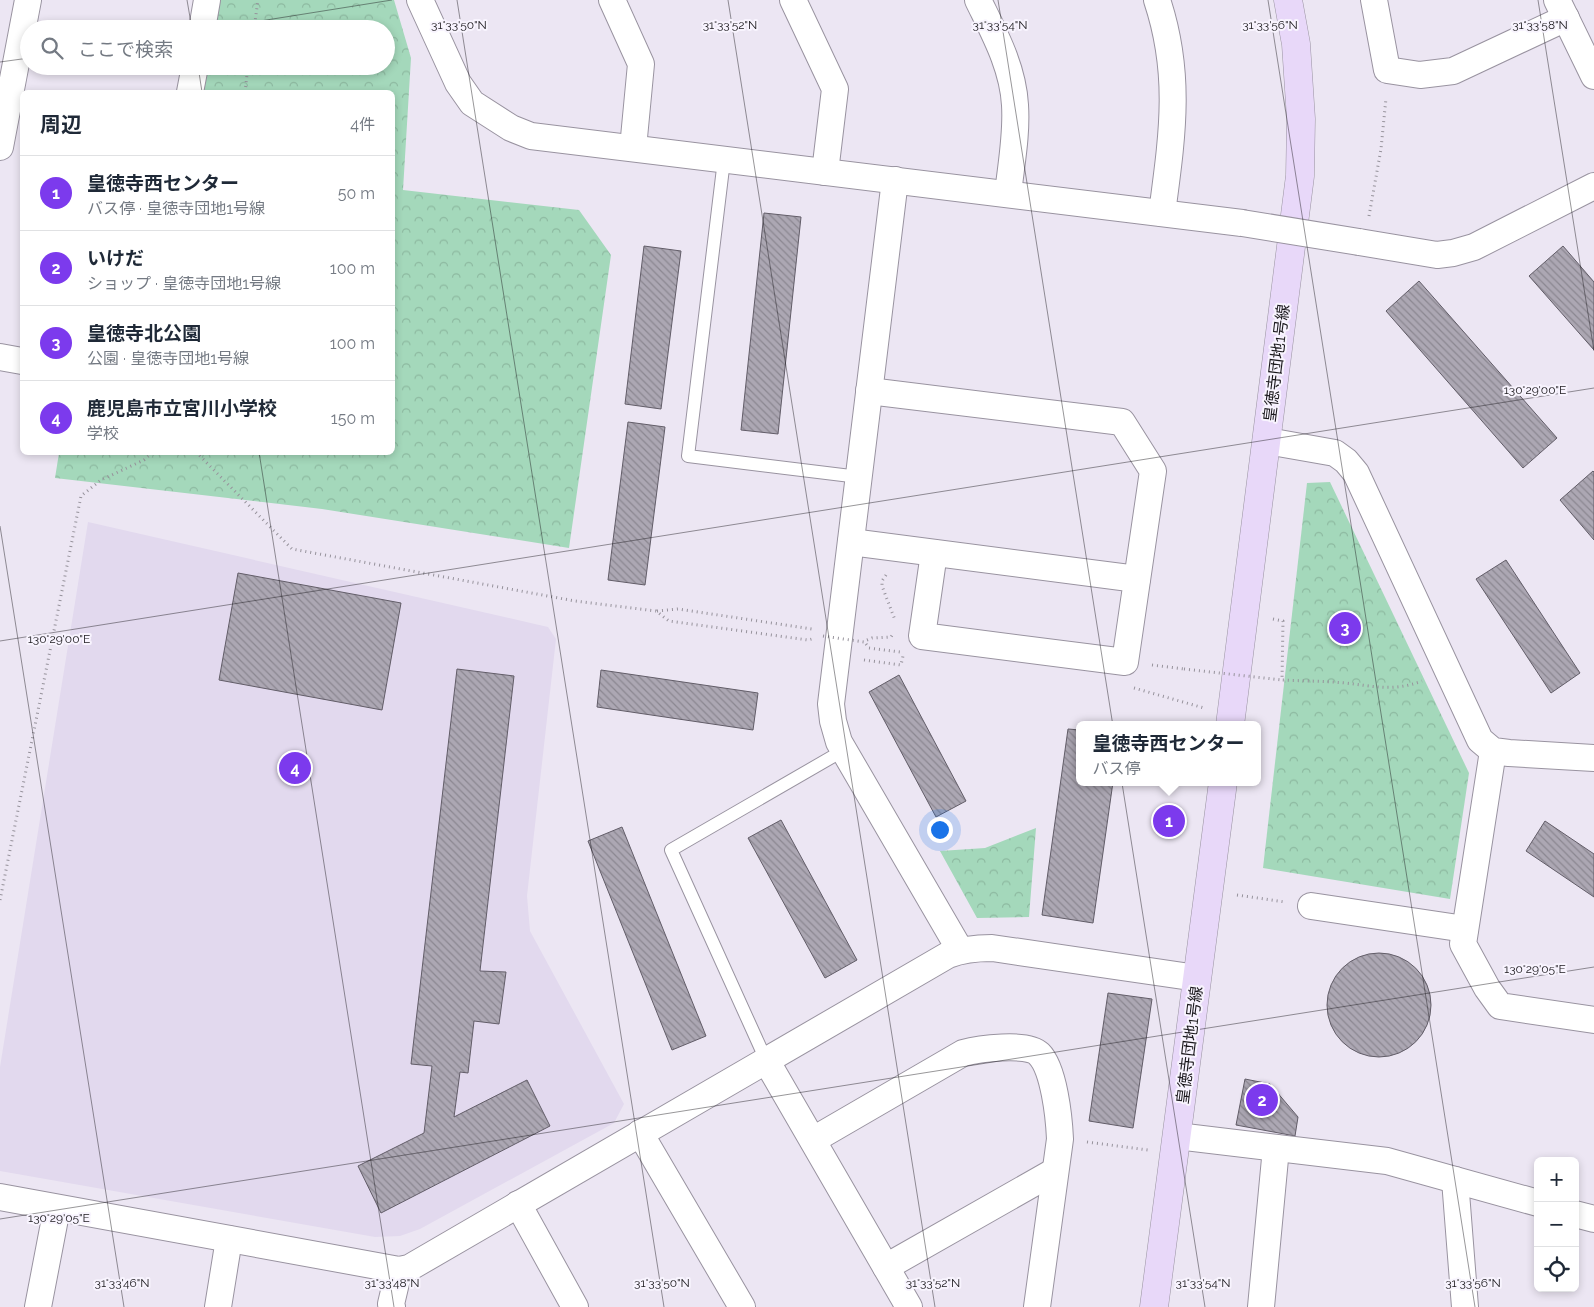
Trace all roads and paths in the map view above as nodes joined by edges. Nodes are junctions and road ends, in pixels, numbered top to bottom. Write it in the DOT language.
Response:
graph roads {
  1 [pos="28,0"];
  2 [pos="207,0"];
  3 [pos="258,0"];
  4 [pos="420,0"];
  5 [pos="612,0"];
  6 [pos="793,0"];
  7 [pos="978,0"];
  8 [pos="1157,0"];
  9 [pos="1288,0"];
  10 [pos="1374,0"];
  11 [pos="1561,9"];
  12 [pos="24,20"];
  13 [pos="204,20"];
  14 [pos="255,20"];
  15 [pos="20,42"];
  16 [pos="1388,70"];
  17 [pos="193,75"];
  18 [pos="247,75"];
  19 [pos="1594,76"];
  20 [pos="190,90"];
  21 [pos="245,90"];
  22 [pos="0,147"];
  23 [pos="633,148"];
  24 [pos="724,160"];
  25 [pos="825,172"];
  26 [pos="895,180"];
  27 [pos="1594,186"];
  28 [pos="1008,194"];
  29 [pos="1162,213"];
  30 [pos="1369,216"];
  31 [pos="0,357"];
  32 [pos="20,361"];
  33 [pos="870,391"];
  34 [pos="1267,441"];
  35 [pos="150,455"];
  36 [pos="199,455"];
  37 [pos="859,477"];
  38 [pos="851,542"];
  39 [pos="934,553"];
  40 [pos="1137,579"];
  41 [pos="656,612"];
  42 [pos="1271,619"];
  43 [pos="812,628"];
  44 [pos="823,636"];
  45 [pos="891,637"];
  46 [pos="808,640"];
  47 [pos="869,648"];
  48 [pos="890,651"];
  49 [pos="903,653"];
  50 [pos="859,659"];
  51 [pos="1184,669"];
  52 [pos="1282,680"];
  53 [pos="1425,680"];
  54 [pos="1130,687"];
  55 [pos="1204,708"];
  56 [pos="1231,721"];
  57 [pos="844,750"];
  58 [pos="1493,751"];
  59 [pos="1594,758"];
  60 [pos="1222,786"];
  61 [pos="1235,895"];
  62 [pos="0,900"];
  63 [pos="1310,906"];
  64 [pos="1465,929"];
  65 [pos="960,950"];
  66 [pos="1197,978"];
  67 [pos="1594,1020"];
  68 [pos="766,1060"];
  69 [pos="640,1133"];
  70 [pos="1177,1136"];
  71 [pos="812,1140"];
  72 [pos="1081,1142"];
  73 [pos="1276,1148"];
  74 [pos="1148,1150"];
  75 [pos="1055,1171"];
  76 [pos="1455,1180"];
  77 [pos="0,1197"];
  78 [pos="1534,1202"];
  79 [pos="518,1204"];
  80 [pos="56,1208"];
  81 [pos="1579,1215"];
  82 [pos="1594,1219"];
  83 [pos="229,1239"];
  84 [pos="886,1267"];
  85 [pos="399,1270"];
  86 [pos="38,1307"];
  87 [pos="218,1307"];
  88 [pos="392,1307"];
  89 [pos="575,1307"];
  90 [pos="742,1307"];
  91 [pos="910,1307"];
  92 [pos="1037,1307"];
  93 [pos="1154,1307"];
  94 [pos="1261,1307"];
  95 [pos="1465,1307"];
  1 -- 12 [label="street"];
  2 -- 13 [label="street"];
  3 -- 14 [label="path"];
  4 -- 23 [label="street"];
  5 -- 23 [label="street"];
  6 -- 25 [label="street"];
  7 -- 28 [label="street"];
  8 -- 29 [label="street"];
  9 -- 34 [label="street, 皇徳寺団地1号線"];
  10 -- 16 [label="street"];
  11 -- 16 [label="street"];
  11 -- 19 [label="street"];
  15 -- 22 [label="street"];
  16 -- 30 [label="path"];
  17 -- 20 [label="street"];
  18 -- 21 [label="path"];
  23 -- 24 [label="street"];
  24 -- 25 [label="street"];
  24 -- 37 [label="lane"];
  25 -- 26 [label="street"];
  26 -- 28 [label="street"];
  26 -- 33 [label="street"];
  27 -- 29 [label="street, bridge"];
  28 -- 29 [label="street"];
  31 -- 32 [label="street"];
  33 -- 37 [label="street"];
  33 -- 40 [label="street"];
  34 -- 56 [label="street, 皇徳寺団地1号線"];
  34 -- 58 [label="street"];
  35 -- 62 [label="path"];
  36 -- 41 [label="path"];
  37 -- 38 [label="street"];
  38 -- 39 [label="street"];
  38 -- 57 [label="street"];
  39 -- 40 [label="street"];
  39 -- 40 [label="street"];
  41 -- 43 [label="path"];
  41 -- 46 [label="path"];
  42 -- 52 [label="path"];
  44 -- 45 [label="path, bridge"];
  47 -- 48 [label="path"];
  49 -- 50 [label="path"];
  51 -- 52 [label="path, bridge"];
  52 -- 53 [label="path"];
  54 -- 55 [label="path"];
  57 -- 65 [label="street"];
  57 -- 68 [label="lane"];
  58 -- 59 [label="street"];
  58 -- 64 [label="street"];
  60 -- 66 [label="street, 皇徳寺団地1号線"];
  61 -- 63 [label="path"];
  63 -- 64 [label="street"];
  64 -- 67 [label="street"];
  65 -- 66 [label="street"];
  65 -- 68 [label="street"];
  66 -- 70 [label="street, 皇徳寺団地1号線"];
  68 -- 69 [label="street"];
  68 -- 71 [label="street"];
  69 -- 79 [label="street"];
  69 -- 90 [label="street"];
  70 -- 73 [label="street"];
  70 -- 93 [label="street, 皇徳寺団地1号線"];
  71 -- 75 [label="street"];
  71 -- 84 [label="street"];
  72 -- 74 [label="path"];
  73 -- 76 [label="street"];
  73 -- 94 [label="street"];
  75 -- 84 [label="street"];
  75 -- 92 [label="street"];
  76 -- 78 [label="street"];
  76 -- 95 [label="street"];
  77 -- 80 [label="street"];
  79 -- 85 [label="street"];
  79 -- 89 [label="street"];
  80 -- 83 [label="street"];
  80 -- 86 [label="street"];
  81 -- 82 [label="street"];
  83 -- 85 [label="street"];
  83 -- 87 [label="street"];
  84 -- 91 [label="street"];
  85 -- 88 [label="street"];
}
